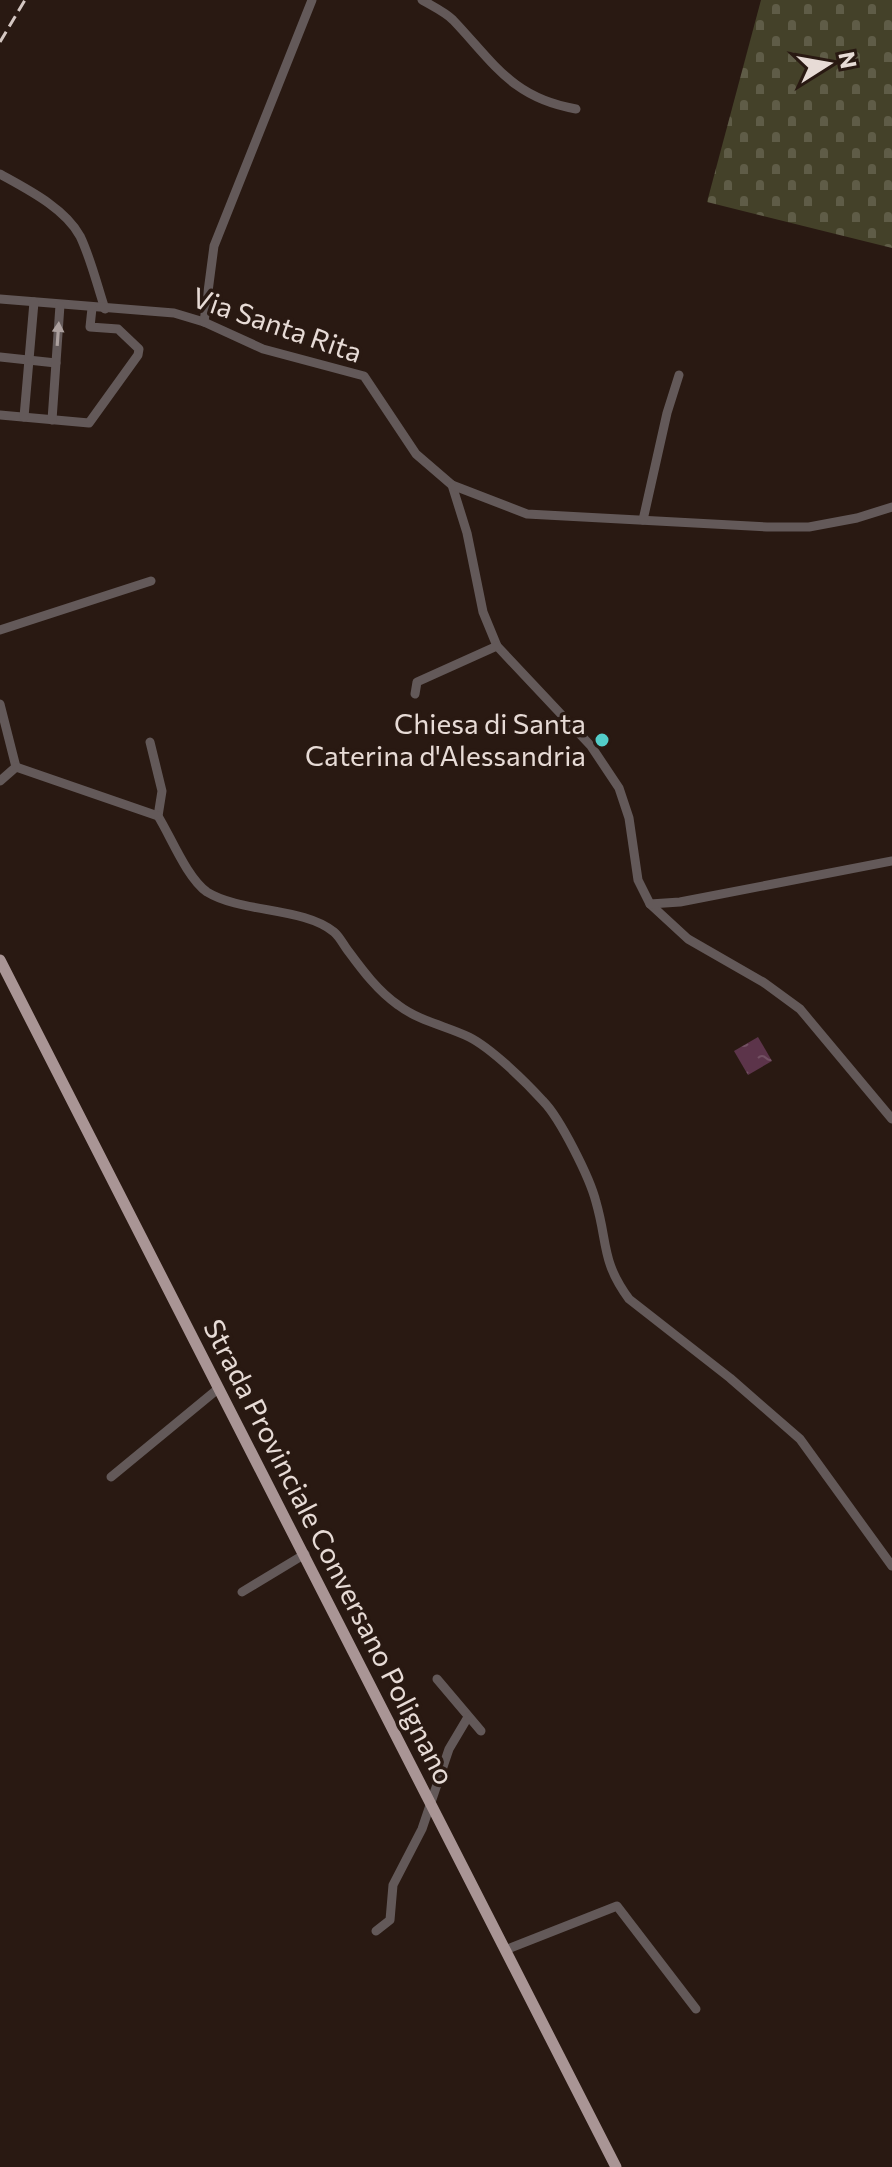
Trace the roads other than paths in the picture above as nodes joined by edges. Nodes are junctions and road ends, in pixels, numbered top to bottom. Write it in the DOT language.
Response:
graph roads {
  1 [pos="312,0"];
  2 [pos="422,0"];
  3 [pos="576,109"];
  4 [pos="0,174"];
  5 [pos="0,299"];
  6 [pos="34,302"];
  7 [pos="60,305"];
  8 [pos="92,308"];
  9 [pos="105,309"];
  10 [pos="204,322"];
  11 [pos="0,357"];
  12 [pos="29,360"];
  13 [pos="56,363"];
  14 [pos="679,375"];
  15 [pos="0,415"];
  16 [pos="24,417"];
  17 [pos="52,420"];
  18 [pos="452,485"];
  19 [pos="892,507"];
  20 [pos="643,520"];
  21 [pos="151,581"];
  22 [pos="0,630"];
  23 [pos="497,646"];
  24 [pos="415,694"];
  25 [pos="0,704"];
  26 [pos="150,742"];
  27 [pos="16,767"];
  28 [pos="0,781"];
  29 [pos="158,816"];
  30 [pos="892,861"];
  31 [pos="650,904"];
  32 [pos="0,960"];
  33 [pos="3,973"];
  34 [pos="892,1119"];
  35 [pos="219,1388"];
  36 [pos="111,1477"];
  37 [pos="305,1554"];
  38 [pos="892,1566"];
  39 [pos="242,1592"];
  40 [pos="437,1679"];
  41 [pos="468,1717"];
  42 [pos="481,1731"];
  43 [pos="430,1804"];
  44 [pos="376,1931"];
  45 [pos="505,1950"];
  46 [pos="696,2009"];
  47 [pos="616,2167"];
  1 -- 10 [label="street"];
  2 -- 3 [label="street"];
  4 -- 9 [label="street"];
  5 -- 6 [label="street, Via Santa Rita"];
  6 -- 7 [label="street, Via Santa Rita"];
  6 -- 12 [label="street"];
  7 -- 8 [label="street, Via Santa Rita"];
  13 -- 7 [label="street, one-way"];
  8 -- 9 [label="street, Via Santa Rita"];
  8 -- 17 [label="street"];
  9 -- 10 [label="street, Via Santa Rita"];
  10 -- 18 [label="street, Via Santa Rita"];
  11 -- 12 [label="street"];
  12 -- 13 [label="street"];
  12 -- 16 [label="street"];
  13 -- 17 [label="street"];
  14 -- 20 [label="street"];
  15 -- 16 [label="street"];
  16 -- 17 [label="street"];
  18 -- 20 [label="street"];
  18 -- 23 [label="street"];
  19 -- 20 [label="street"];
  21 -- 22 [label="street"];
  23 -- 24 [label="street"];
  23 -- 31 [label="street"];
  25 -- 27 [label="street"];
  26 -- 29 [label="street"];
  27 -- 28 [label="street"];
  27 -- 29 [label="street"];
  29 -- 38 [label="street"];
  30 -- 31 [label="street"];
  31 -- 34 [label="street"];
  32 -- 33 [label="main road, Strada Provinciale Conversano Polignano"];
  33 -- 35 [label="main road, Strada Provinciale Conversano Polignano"];
  35 -- 36 [label="street"];
  35 -- 37 [label="main road, Strada Provinciale Conversano Polignano"];
  37 -- 39 [label="street"];
  37 -- 43 [label="main road, Strada Provinciale Conversano Polignano"];
  40 -- 41 [label="street"];
  41 -- 42 [label="street"];
  41 -- 43 [label="street"];
  43 -- 44 [label="street"];
  43 -- 45 [label="main road, Strada Provinciale Conversano Polignano"];
  45 -- 46 [label="street"];
  45 -- 47 [label="main road, Strada Provinciale Conversano Polignano"];
}
